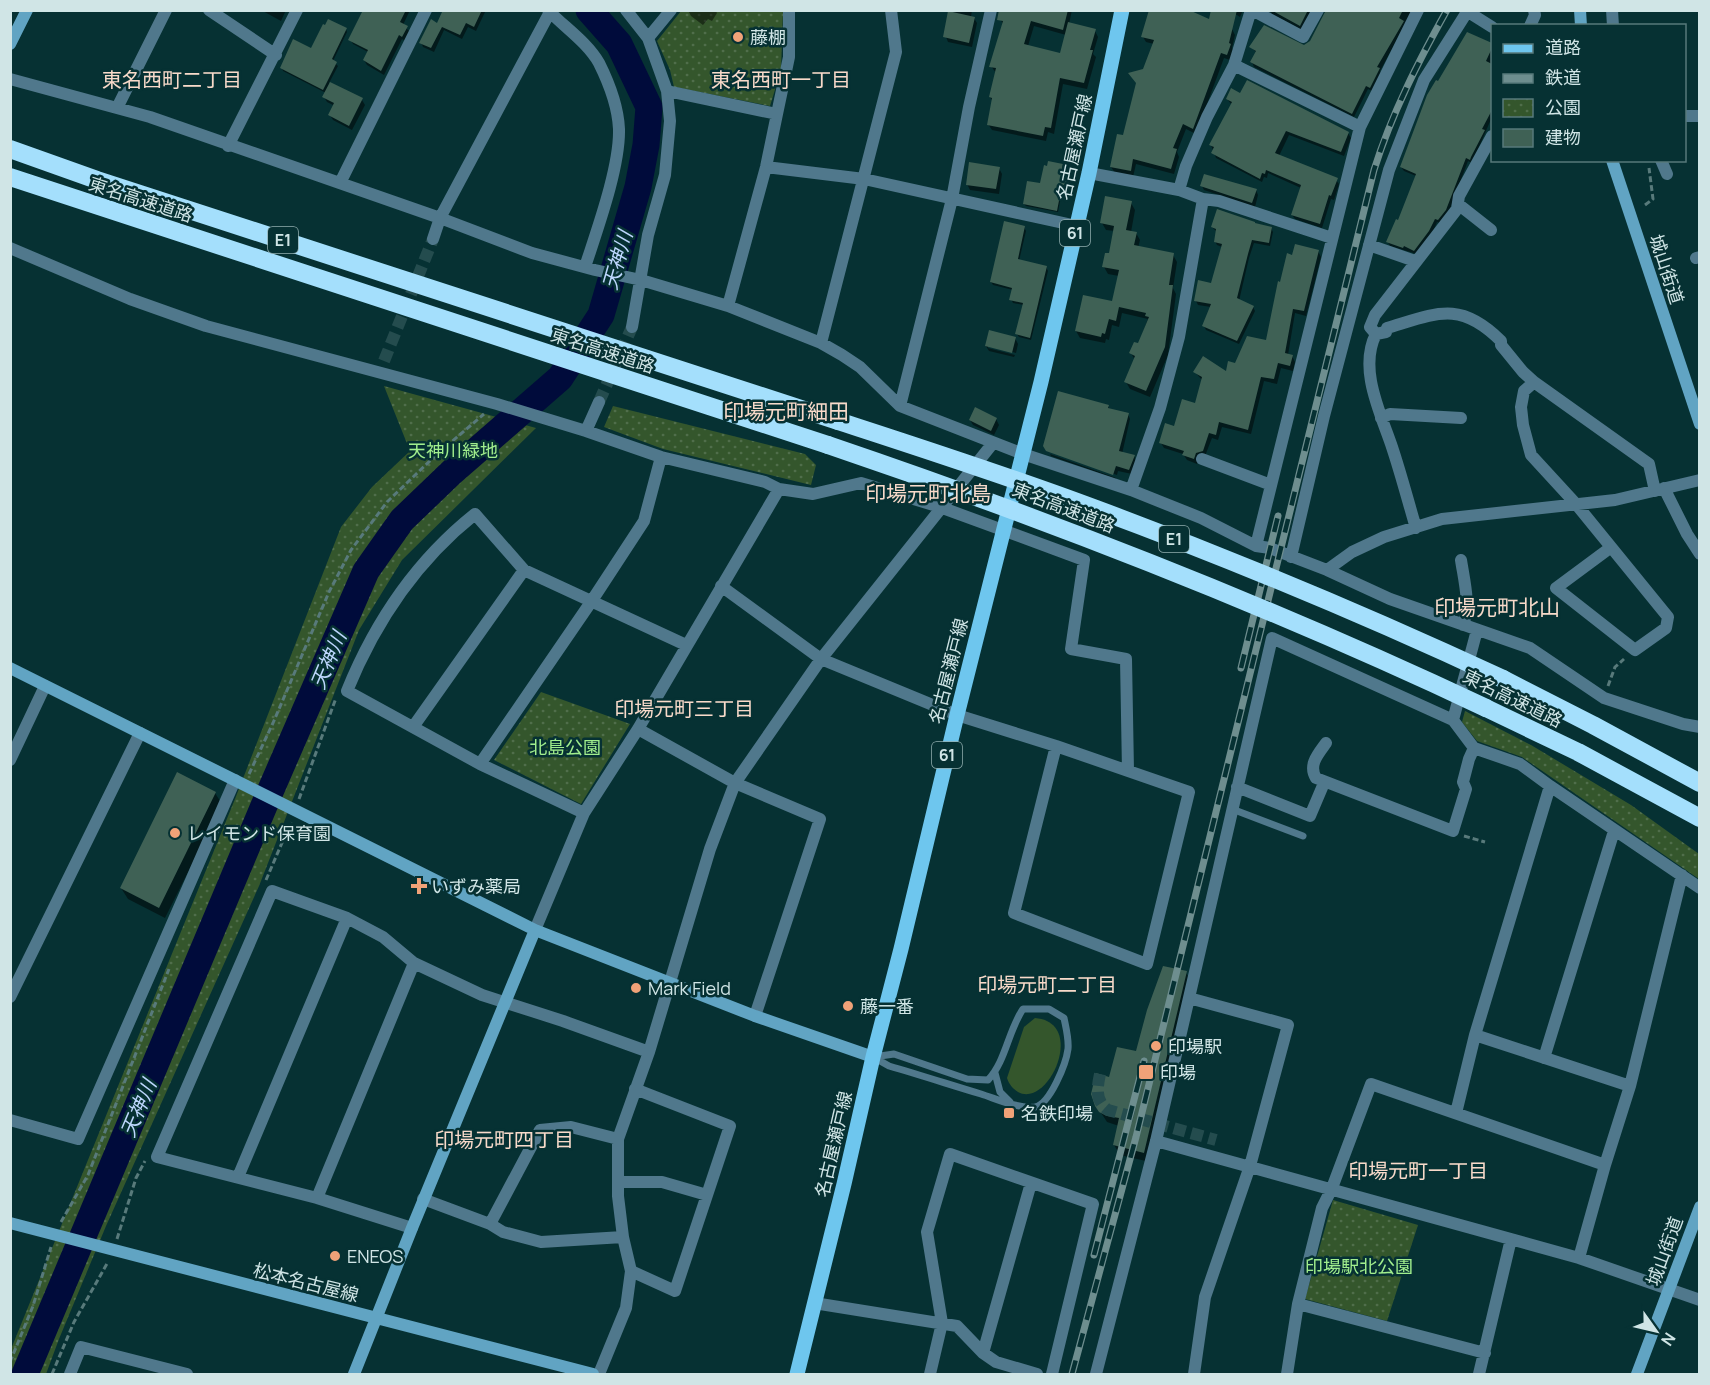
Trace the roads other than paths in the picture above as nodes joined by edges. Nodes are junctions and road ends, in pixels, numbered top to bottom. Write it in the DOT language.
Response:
graph roads {
  1 [pos="27,10"];
  2 [pos="166,10"];
  3 [pos="209,10"];
  4 [pos="297,10"];
  5 [pos="426,10"];
  6 [pos="626,10"];
  7 [pos="671,10"];
  8 [pos="789,10"];
  9 [pos="891,10"];
  10 [pos="991,10"];
  11 [pos="1122,10"];
  12 [pos="1251,10"];
  13 [pos="1318,10"];
  14 [pos="1418,10"];
  15 [pos="550,11"];
  16 [pos="1466,11"];
  17 [pos="1491,26"];
  18 [pos="648,38"];
  19 [pos="10,44"];
  20 [pos="276,55"];
  21 [pos="1234,65"];
  22 [pos="10,79"];
  23 [pos="667,91"];
  24 [pos="117,108"];
  25 [pos="777,114"];
  26 [pos="1360,127"];
  27 [pos="1491,138"];
  28 [pos="228,146"];
  29 [pos="10,149"];
  30 [pos="1613,162"];
  31 [pos="1662,162"];
  32 [pos="766,167"];
  33 [pos="1089,173"];
  34 [pos="1667,174"];
  35 [pos="10,177"];
  36 [pos="864,179"];
  37 [pos="340,183"];
  38 [pos="1179,190"];
  39 [pos="952,199"];
  40 [pos="1203,199"];
  41 [pos="1458,204"];
  42 [pos="440,218"];
  43 [pos="1077,226"];
  44 [pos="1491,230"];
  45 [pos="433,238"];
  46 [pos="1332,238"];
  47 [pos="1369,245"];
  48 [pos="10,248"];
  49 [pos="1416,261"];
  50 [pos="590,268"];
  51 [pos="638,279"];
  52 [pos="728,306"];
  53 [pos="632,327"];
  54 [pos="1376,334"];
  55 [pos="821,343"];
  56 [pos="384,361"];
  57 [pos="377,373"];
  58 [pos="1534,382"];
  59 [pos="598,402"];
  60 [pos="900,406"];
  61 [pos="1381,418"];
  62 [pos="1461,418"];
  63 [pos="1700,424"];
  64 [pos="586,431"];
  65 [pos="993,443"];
  66 [pos="1023,454"];
  67 [pos="661,457"];
  68 [pos="1202,459"];
  69 [pos="1700,480"];
  70 [pos="1271,485"];
  71 [pos="779,489"];
  72 [pos="1660,489"];
  73 [pos="1131,490"];
  74 [pos="1576,504"];
  75 [pos="940,507"];
  76 [pos="1416,528"];
  77 [pos="1004,530"];
  78 [pos="1256,546"];
  79 [pos="1610,548"];
  80 [pos="1700,554"];
  81 [pos="1291,557"];
  82 [pos="1461,561"];
  83 [pos="524,570"];
  84 [pos="1327,570"];
  85 [pos="721,586"];
  86 [pos="591,602"];
  87 [pos="1463,625"];
  88 [pos="1477,630"];
  89 [pos="686,645"];
  90 [pos="821,659"];
  91 [pos="10,668"];
  92 [pos="45,686"];
  93 [pos="957,715"];
  94 [pos="1453,720"];
  95 [pos="413,727"];
  96 [pos="1700,727"];
  97 [pos="638,729"];
  98 [pos="140,733"];
  99 [pos="1326,743"];
  100 [pos="1056,746"];
  101 [pos="1474,748"];
  102 [pos="10,760"];
  103 [pos="480,764"];
  104 [pos="1128,771"];
  105 [pos="735,783"];
  106 [pos="1324,783"];
  107 [pos="1700,783"];
  108 [pos="242,784"];
  109 [pos="1550,786"];
  110 [pos="1238,787"];
  111 [pos="1232,809"];
  112 [pos="584,813"];
  113 [pos="1700,818"];
  114 [pos="1614,831"];
  115 [pos="1303,836"];
  116 [pos="1682,876"];
  117 [pos="1700,888"];
  118 [pos="347,918"];
  119 [pos="535,930"];
  120 [pos="414,963"];
  121 [pos="670,983"];
  122 [pos="10,997"];
  123 [pos="1189,998"];
  124 [pos="506,1002"];
  125 [pos="754,1016"];
  126 [pos="1475,1035"];
  127 [pos="649,1052"];
  128 [pos="873,1057"];
  129 [pos="1544,1058"];
  130 [pos="995,1073"];
  131 [pos="1629,1086"];
  132 [pos="635,1089"];
  133 [pos="1012,1104"];
  134 [pos="1456,1113"];
  135 [pos="10,1119"];
  136 [pos="618,1139"];
  137 [pos="1156,1141"];
  138 [pos="1605,1165"];
  139 [pos="1250,1166"];
  140 [pos="238,1177"];
  141 [pos="618,1182"];
  142 [pos="1031,1183"];
  143 [pos="1332,1188"];
  144 [pos="707,1195"];
  145 [pos="316,1198"];
  146 [pos="423,1199"];
  147 [pos="1700,1207"];
  148 [pos="10,1223"];
  149 [pos="490,1224"];
  150 [pos="411,1228"];
  151 [pos="623,1237"];
  152 [pos="1511,1239"];
  153 [pos="1579,1258"];
  154 [pos="631,1271"];
  155 [pos="1670,1289"];
  156 [pos="1700,1300"];
  157 [pos="814,1304"];
  158 [pos="1298,1304"];
  159 [pos="377,1318"];
  160 [pos="942,1323"];
  161 [pos="983,1353"];
  162 [pos="1485,1353"];
  163 [pos="164,1372"];
  164 [pos="70,1374"];
  165 [pos="188,1374"];
  166 [pos="354,1374"];
  167 [pos="593,1374"];
  168 [pos="599,1374"];
  169 [pos="797,1374"];
  170 [pos="930,1374"];
  171 [pos="1037,1374"];
  172 [pos="1052,1374"];
  173 [pos="1096,1374"];
  174 [pos="1194,1374"];
  175 [pos="1287,1374"];
  176 [pos="1479,1374"];
  177 [pos="1637,1374"];
  1 -- 19 [label="street"];
  2 -- 24 [label="street"];
  3 -- 20 [label="street"];
  4 -- 20 [label="street"];
  5 -- 37 [label="street"];
  6 -- 18 [label="street"];
  7 -- 18 [label="street"];
  8 -- 25 [label="street"];
  9 -- 36 [label="street"];
  10 -- 39 [label="street"];
  11 -- 33 [label="main road, 名古屋瀬戸線 / 61"];
  12 -- 13 [label="street"];
  12 -- 21 [label="street"];
  14 -- 26 [label="street"];
  15 -- 42 [label="street"];
  15 -- 50 [label="street"];
  16 -- 17 [label="street"];
  16 -- 47 [label="street"];
  18 -- 23 [label="street"];
  20 -- 28 [label="street"];
  21 -- 26 [label="street"];
  21 -- 38 [label="street"];
  22 -- 24 [label="street"];
  23 -- 25 [label="street"];
  23 -- 51 [label="street"];
  24 -- 28 [label="street"];
  25 -- 32 [label="street"];
  26 -- 46 [label="street"];
  27 -- 41 [label="street"];
  28 -- 37 [label="street"];
  29 -- 107 [label="highway, 東名高速道路 / E1, bridge"];
  30 -- 63 [label="street, 城山街道"];
  31 -- 34 [label="street"];
  32 -- 36 [label="street"];
  32 -- 52 [label="street"];
  33 -- 38 [label="street"];
  33 -- 43 [label="main road, 名古屋瀬戸線 / 61"];
  35 -- 113 [label="highway, 東名高速道路 / E1, bridge"];
  36 -- 39 [label="street"];
  36 -- 55 [label="street"];
  37 -- 42 [label="street"];
  38 -- 40 [label="street"];
  39 -- 43 [label="street"];
  39 -- 60 [label="street"];
  40 -- 46 [label="street"];
  40 -- 73 [label="street"];
  41 -- 44 [label="street"];
  41 -- 49 [label="street"];
  42 -- 45 [label="street"];
  42 -- 50 [label="street"];
  43 -- 66 [label="main road, 名古屋瀬戸線 / 61"];
  46 -- 70 [label="street"];
  47 -- 49 [label="street"];
  47 -- 81 [label="street"];
  48 -- 57 [label="street"];
  49 -- 54 [label="street"];
  50 -- 51 [label="street"];
  51 -- 52 [label="street"];
  51 -- 53 [label="street"];
  52 -- 55 [label="street"];
  54 -- 58 [label="street"];
  54 -- 61 [label="street"];
  55 -- 60 [label="street"];
  56 -- 57 [label="street"];
  57 -- 64 [label="street"];
  58 -- 72 [label="street"];
  58 -- 74 [label="street"];
  59 -- 64 [label="street"];
  60 -- 65 [label="street"];
  61 -- 62 [label="street"];
  61 -- 76 [label="street"];
  64 -- 67 [label="street"];
  65 -- 66 [label="street"];
  65 -- 75 [label="street"];
  66 -- 73 [label="street"];
  66 -- 77 [label="main road, 名古屋瀬戸線 / 61"];
  67 -- 71 [label="street"];
  67 -- 86 [label="street"];
  68 -- 70 [label="street"];
  69 -- 72 [label="street"];
  70 -- 78 [label="street"];
  71 -- 75 [label="street"];
  71 -- 85 [label="street"];
  72 -- 74 [label="street"];
  72 -- 80 [label="street"];
  73 -- 78 [label="street"];
  74 -- 76 [label="street"];
  74 -- 79 [label="street"];
  75 -- 77 [label="street"];
  75 -- 90 [label="street"];
  76 -- 84 [label="street"];
  77 -- 93 [label="main road, 名古屋瀬戸線 / 61"];
  77 -- 104 [label="street"];
  78 -- 81 [label="street"];
  79 -- 79 [label="street"];
  81 -- 84 [label="street"];
  82 -- 87 [label="street"];
  83 -- 86 [label="street"];
  83 -- 95 [label="street"];
  83 -- 95 [label="street"];
  84 -- 87 [label="street"];
  85 -- 89 [label="street"];
  85 -- 90 [label="street"];
  86 -- 89 [label="street"];
  86 -- 103 [label="street"];
  87 -- 88 [label="street"];
  88 -- 94 [label="street"];
  88 -- 96 [label="street"];
  89 -- 97 [label="street"];
  90 -- 93 [label="street"];
  90 -- 105 [label="street"];
  91 -- 92 [label="street"];
  92 -- 98 [label="street"];
  92 -- 102 [label="street"];
  93 -- 100 [label="street"];
  93 -- 128 [label="main road, 名古屋瀬戸線 / 61"];
  94 -- 101 [label="street"];
  94 -- 110 [label="street"];
  95 -- 103 [label="street"];
  97 -- 105 [label="street"];
  97 -- 112 [label="street"];
  98 -- 108 [label="street"];
  98 -- 122 [label="street"];
  99 -- 106 [label="street"];
  100 -- 104 [label="street"];
  100 -- 104 [label="street"];
  101 -- 106 [label="street"];
  101 -- 109 [label="street"];
  103 -- 112 [label="street"];
  105 -- 121 [label="street"];
  105 -- 125 [label="street"];
  106 -- 110 [label="street"];
  108 -- 119 [label="street"];
  108 -- 135 [label="street"];
  109 -- 114 [label="street"];
  109 -- 126 [label="street"];
  110 -- 111 [label="street"];
  111 -- 115 [label="lane"];
  111 -- 123 [label="street"];
  112 -- 119 [label="street"];
  114 -- 116 [label="street"];
  114 -- 129 [label="street"];
  116 -- 117 [label="street"];
  116 -- 131 [label="street"];
  118 -- 120 [label="street"];
  118 -- 140 [label="street"];
  118 -- 140 [label="street"];
  119 -- 121 [label="street"];
  119 -- 124 [label="street"];
  120 -- 124 [label="street"];
  120 -- 145 [label="street"];
  121 -- 125 [label="street"];
  121 -- 127 [label="street"];
  123 -- 137 [label="street"];
  123 -- 139 [label="street"];
  124 -- 127 [label="street"];
  124 -- 146 [label="street"];
  125 -- 128 [label="street"];
  126 -- 129 [label="street"];
  126 -- 134 [label="street"];
  127 -- 132 [label="street"];
  128 -- 130 [label="lane"];
  128 -- 133 [label="lane"];
  128 -- 157 [label="main road, 名古屋瀬戸線 / 61"];
  129 -- 131 [label="street"];
  130 -- 133 [label="lane"];
  130 -- 133 [label="lane"];
  131 -- 138 [label="street"];
  132 -- 136 [label="street"];
  132 -- 144 [label="street"];
  134 -- 138 [label="street"];
  134 -- 143 [label="street"];
  136 -- 141 [label="street"];
  136 -- 149 [label="street"];
  137 -- 139 [label="street"];
  137 -- 173 [label="street"];
  138 -- 153 [label="street"];
  139 -- 143 [label="street"];
  139 -- 174 [label="street"];
  140 -- 145 [label="street"];
  141 -- 144 [label="street"];
  141 -- 151 [label="street"];
  142 -- 160 [label="street"];
  142 -- 161 [label="street"];
  142 -- 172 [label="street"];
  143 -- 152 [label="street"];
  143 -- 158 [label="street"];
  144 -- 154 [label="street"];
  145 -- 150 [label="street"];
  146 -- 149 [label="street"];
  146 -- 150 [label="street"];
  147 -- 155 [label="street, 城山街道"];
  148 -- 159 [label="street, 松本名古屋線"];
  149 -- 151 [label="street"];
  150 -- 159 [label="street"];
  151 -- 154 [label="street"];
  152 -- 153 [label="street"];
  152 -- 162 [label="street"];
  153 -- 155 [label="street"];
  154 -- 168 [label="street"];
  155 -- 156 [label="street"];
  155 -- 177 [label="street, 城山街道"];
  157 -- 160 [label="street"];
  157 -- 169 [label="main road, 名古屋瀬戸線 / 61"];
  158 -- 162 [label="street"];
  158 -- 175 [label="street"];
  159 -- 166 [label="street"];
  159 -- 167 [label="street, 松本名古屋線"];
  160 -- 161 [label="street"];
  160 -- 170 [label="street"];
  161 -- 171 [label="street"];
  162 -- 176 [label="street"];
  163 -- 164 [label="street"];
  163 -- 165 [label="street"];
}
